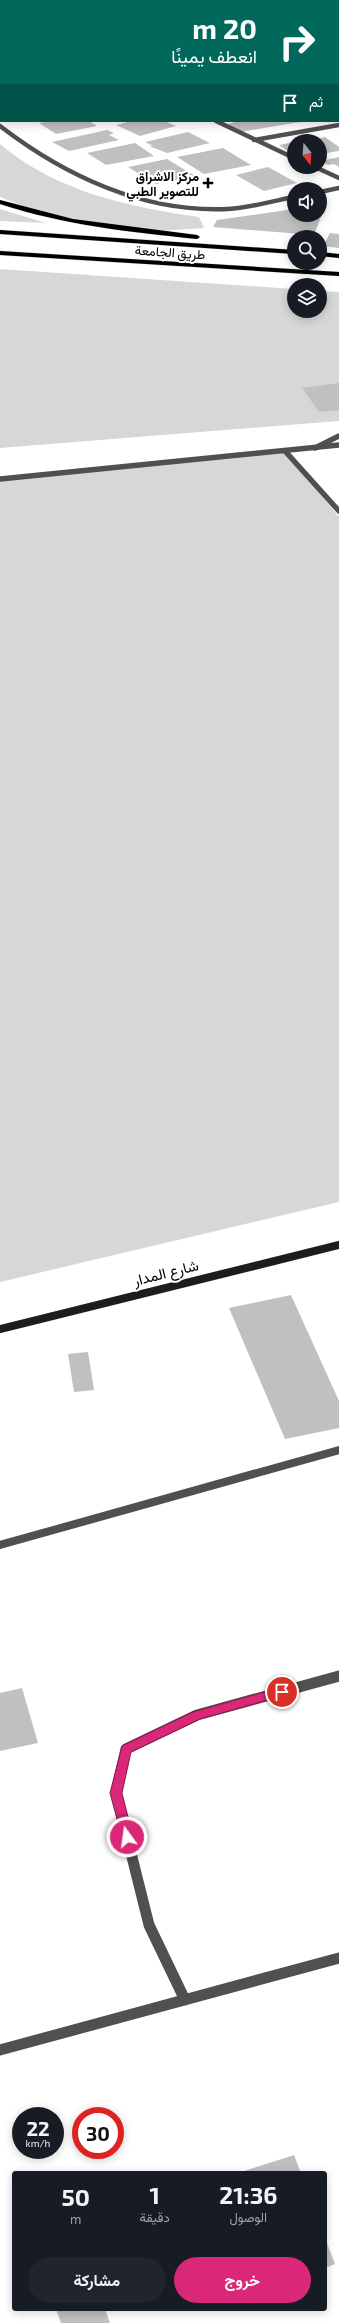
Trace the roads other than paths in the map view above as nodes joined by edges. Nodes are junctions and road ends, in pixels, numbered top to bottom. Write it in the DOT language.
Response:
graph roads {
  1 [pos="218,122"];
  2 [pos="339,125"];
  3 [pos="0,126"];
  4 [pos="254,140"];
  5 [pos="287,155"];
  6 [pos="327,172"];
  7 [pos="339,178"];
  8 [pos="339,188"];
  9 [pos="327,191"];
  10 [pos="287,198"];
  11 [pos="0,202"];
  12 [pos="0,232"];
  13 [pos="287,251"];
  14 [pos="287,251"];
  15 [pos="0,253"];
  16 [pos="327,255"];
  17 [pos="339,256"];
  18 [pos="339,274"];
  19 [pos="339,436"];
  20 [pos="339,445"];
  21 [pos="315,448"];
  22 [pos="285,451"];
  23 [pos="0,479"];
  24 [pos="339,511"];
  25 [pos="339,1245"];
  26 [pos="0,1329"];
  27 [pos="339,1450"];
  28 [pos="0,1545"];
  29 [pos="339,1676"];
  30 [pos="339,1958"];
  31 [pos="185,2000"];
  32 [pos="0,2050"];
  1 -- 4 [label="street"];
  2 -- 4 [label="street"];
  3 -- 10 [label="street"];
  4 -- 5 [label="street"];
  6 -- 7 [label="street"];
  8 -- 9 [label="street"];
  11 -- 13 [label="highway"];
  12 -- 14 [label="highway, طريق الجامعة"];
  15 -- 18 [label="highway, طريق الجامعة"];
  16 -- 17 [label="highway"];
  19 -- 21 [label="street"];
  20 -- 21 [label="street"];
  21 -- 22 [label="street"];
  22 -- 23 [label="street"];
  22 -- 24 [label="street"];
  25 -- 26 [label="street, شارع المدار"];
  27 -- 28 [label="street"];
  29 -- 31 [label="street"];
  30 -- 31 [label="street"];
  31 -- 32 [label="street"];
}
